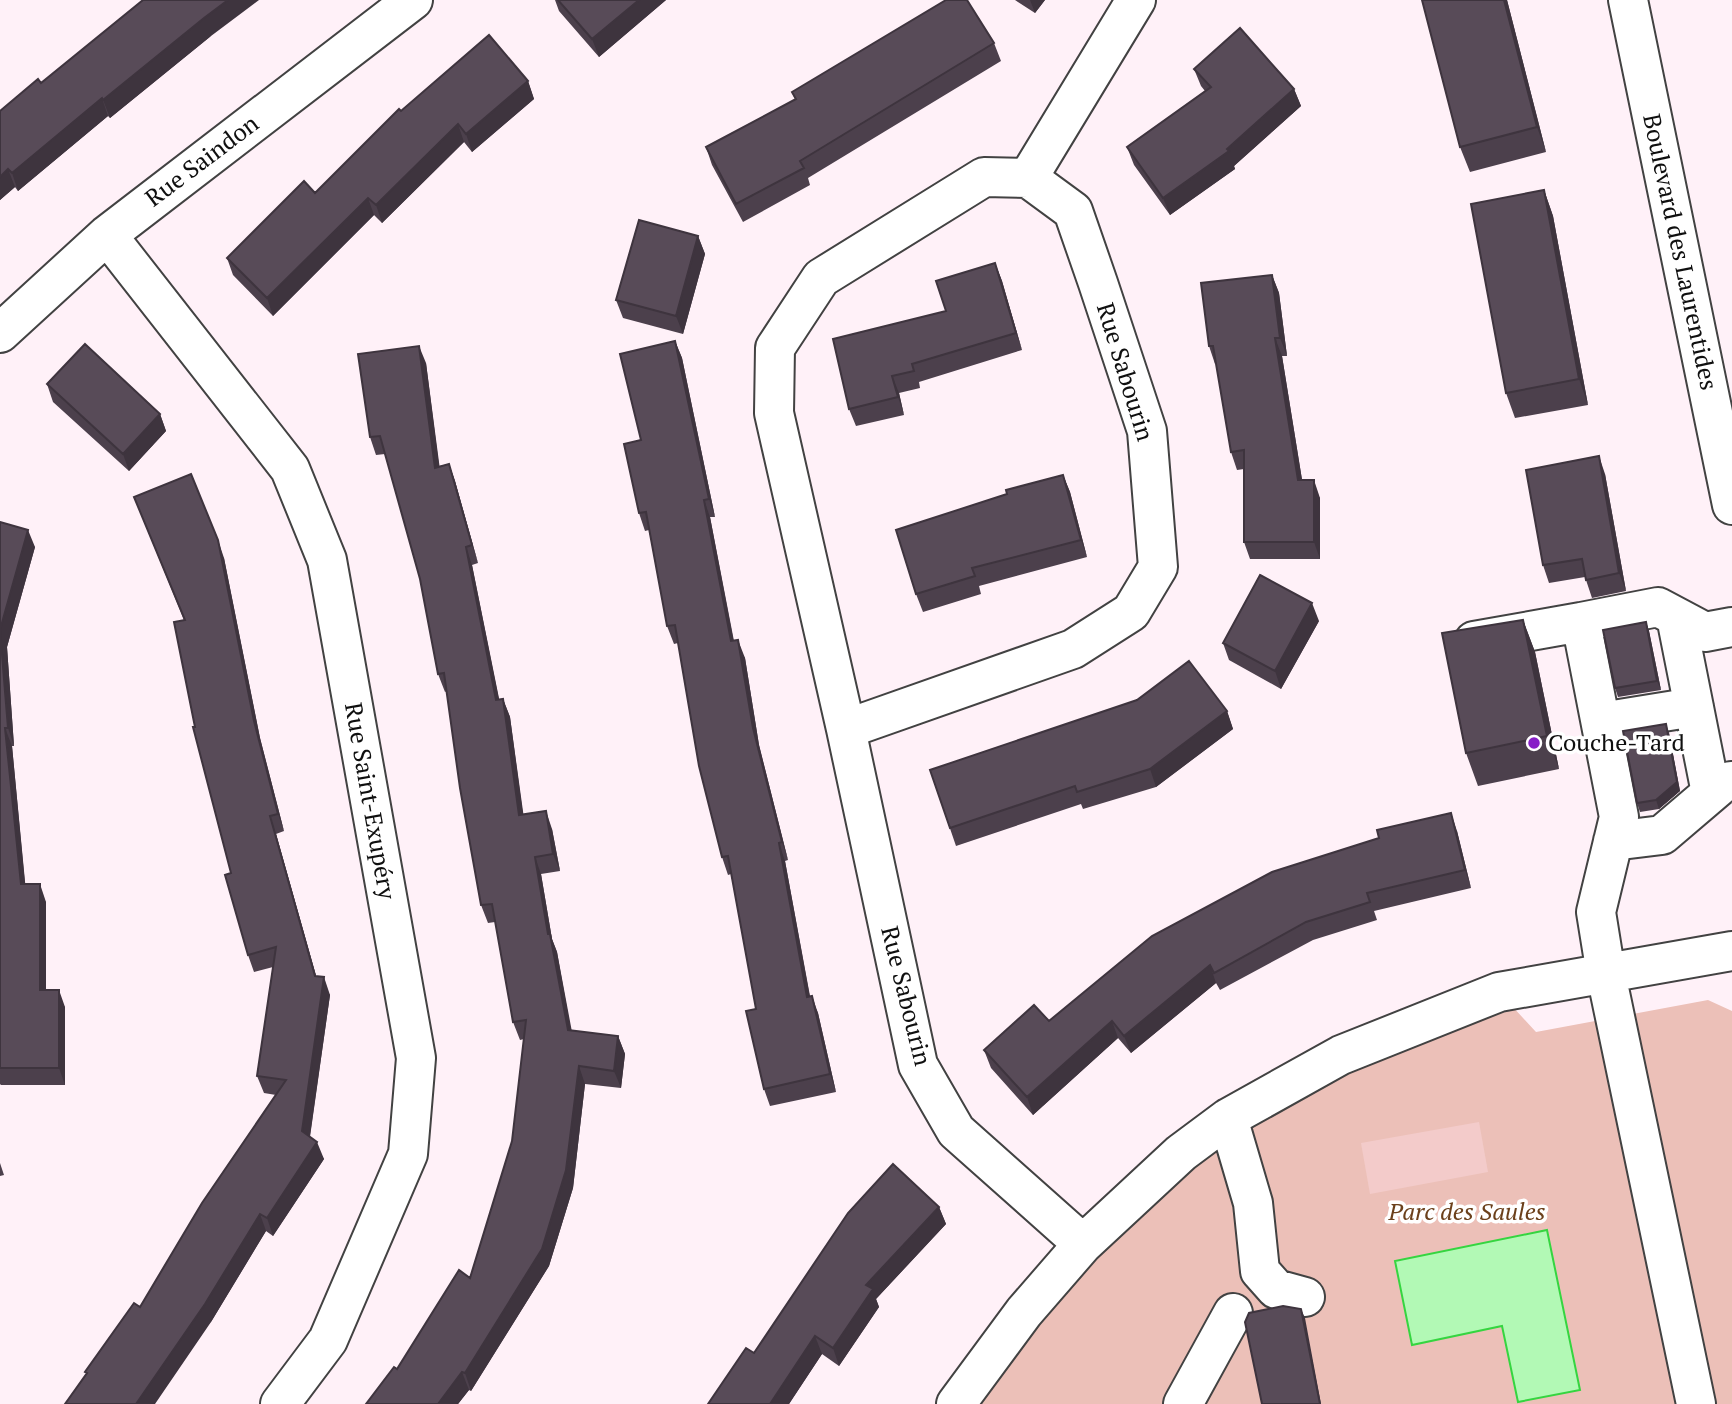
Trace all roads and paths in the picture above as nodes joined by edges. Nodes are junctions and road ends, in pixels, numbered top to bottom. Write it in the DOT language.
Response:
graph roads {
  1 [pos="413,0"];
  2 [pos="1136,0"];
  3 [pos="1628,0"];
  4 [pos="1028,178"];
  5 [pos="107,234"];
  6 [pos="0,333"];
  7 [pos="1732,505"];
  8 [pos="1676,617"];
  9 [pos="1581,622"];
  10 [pos="1732,627"];
  11 [pos="1465,642"];
  12 [pos="1694,707"];
  13 [pos="1601,722"];
  14 [pos="846,729"];
  15 [pos="1721,787"];
  16 [pos="1613,841"];
  17 [pos="1732,951"];
  18 [pos="1606,974"];
  19 [pos="1228,1118"];
  20 [pos="1083,1244"];
  21 [pos="1305,1297"];
  22 [pos="1233,1313"];
  23 [pos="280,1404"];
  24 [pos="956,1404"];
  25 [pos="1183,1404"];
  26 [pos="1696,1404"];
  1 -- 5 [label="street, Rue Saindon"];
  2 -- 4 [label="street"];
  3 -- 7 [label="street, Boulevard des Laurentides"];
  4 -- 14 [label="street, Rue Sabourin"];
  4 -- 14 [label="street, Rue Sabourin"];
  5 -- 6 [label="street, Rue Saindon"];
  5 -- 23 [label="street, Rue Saint-Exupéry"];
  8 -- 9 [label="street"];
  8 -- 10 [label="street"];
  8 -- 12 [label="street"];
  9 -- 11 [label="street"];
  9 -- 13 [label="street"];
  12 -- 13 [label="street"];
  12 -- 15 [label="street"];
  13 -- 16 [label="street"];
  14 -- 20 [label="street, Rue Sabourin"];
  15 -- 16 [label="street"];
  16 -- 18 [label="street"];
  17 -- 18 [label="street"];
  18 -- 19 [label="street"];
  18 -- 26 [label="street"];
  19 -- 20 [label="street"];
  19 -- 21 [label="street"];
  20 -- 24 [label="street"];
  22 -- 25 [label="street"];
}
